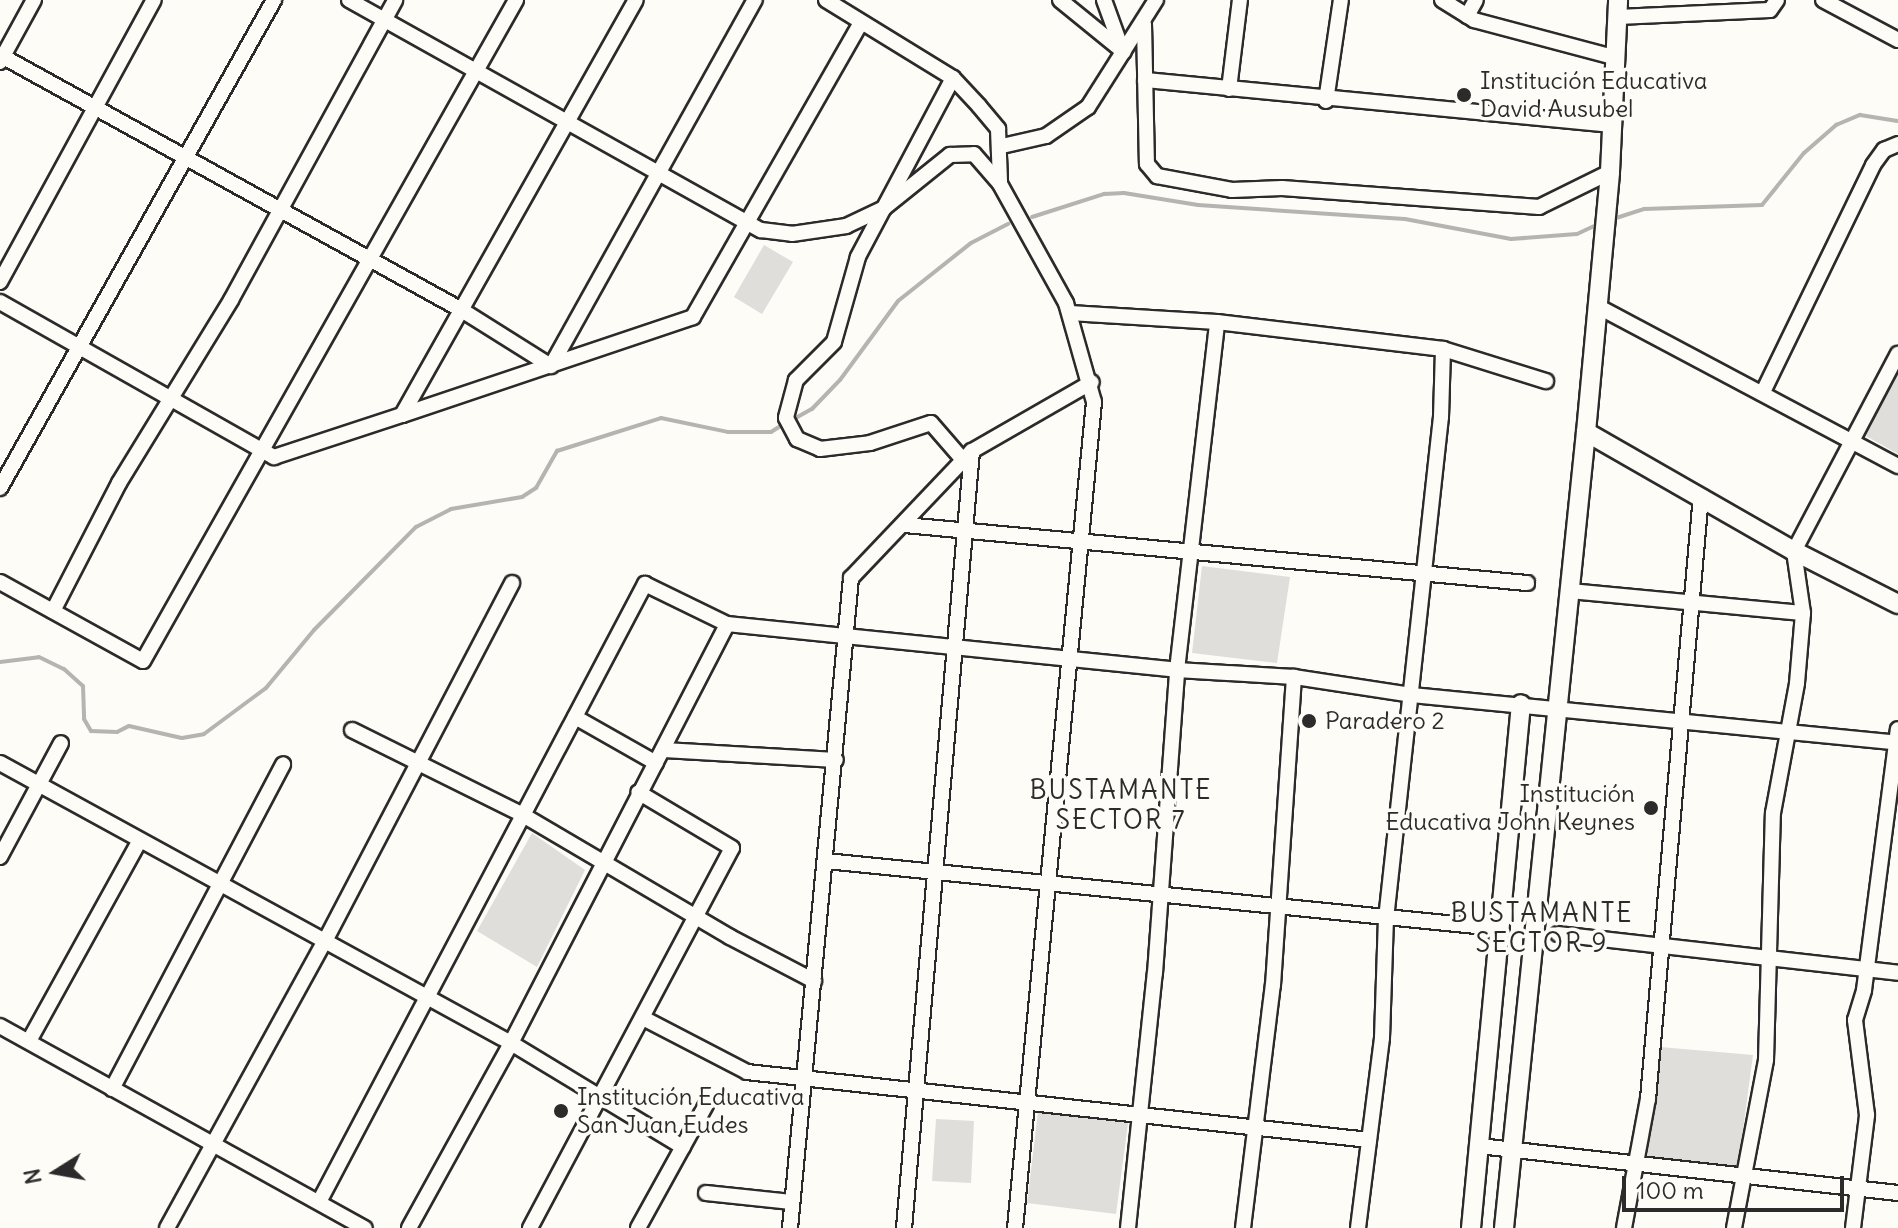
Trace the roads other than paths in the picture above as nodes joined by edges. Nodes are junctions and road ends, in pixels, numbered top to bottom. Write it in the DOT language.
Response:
graph roads {
  1 [pos="34,0"];
  2 [pos="154,0"];
  3 [pos="274,0"];
  4 [pos="349,0"];
  5 [pos="395,0"];
  6 [pos="516,0"];
  7 [pos="636,0"];
  8 [pos="755,0"];
  9 [pos="826,0"];
  10 [pos="1060,0"];
  11 [pos="1104,0"];
  12 [pos="1156,0"];
  13 [pos="1240,0"];
  14 [pos="1341,0"];
  15 [pos="1442,0"];
  16 [pos="1476,0"];
  17 [pos="1777,0"];
  18 [pos="1823,0"];
  19 [pos="1618,8"];
  20 [pos="1467,16"];
  21 [pos="385,19"];
  22 [pos="861,22"];
  23 [pos="1144,24"];
  24 [pos="1898,40"];
  25 [pos="1124,52"];
  26 [pos="1,58"];
  27 [pos="1617,58"];
  28 [pos="477,72"];
  29 [pos="953,78"];
  30 [pos="1145,80"];
  31 [pos="1229,89"];
  32 [pos="1326,101"];
  33 [pos="95,107"];
  34 [pos="570,123"];
  35 [pos="1613,125"];
  36 [pos="1898,144"];
  37 [pos="1002,146"];
  38 [pos="188,158"];
  39 [pos="663,172"];
  40 [pos="1610,172"];
  41 [pos="1000,184"];
  42 [pos="884,208"];
  43 [pos="279,211"];
  44 [pos="749,226"];
  45 [pos="372,261"];
  46 [pos="0,282"];
  47 [pos="0,302"];
  48 [pos="1597,306"];
  49 [pos="460,309"];
  50 [pos="1070,313"];
  51 [pos="1217,322"];
  52 [pos="83,349"];
  53 [pos="1443,349"];
  54 [pos="1898,354"];
  55 [pos="551,366"];
  56 [pos="1546,381"];
  57 [pos="1092,382"];
  58 [pos="1763,392"];
  59 [pos="169,399"];
  60 [pos="402,415"];
  61 [pos="1586,432"];
  62 [pos="1855,442"];
  63 [pos="261,451"];
  64 [pos="968,456"];
  65 [pos="1898,466"];
  66 [pos="0,488"];
  67 [pos="1701,496"];
  68 [pos="905,525"];
  69 [pos="967,532"];
  70 [pos="1081,541"];
  71 [pos="1191,551"];
  72 [pos="1794,551"];
  73 [pos="1423,575"];
  74 [pos="0,582"];
  75 [pos="512,583"];
  76 [pos="1527,583"];
  77 [pos="1569,591"];
  78 [pos="1691,603"];
  79 [pos="1898,604"];
  80 [pos="53,611"];
  81 [pos="1803,613"];
  82 [pos="727,624"];
  83 [pos="848,637"];
  84 [pos="959,648"];
  85 [pos="1068,659"];
  86 [pos="1177,670"];
  87 [pos="1294,677"];
  88 [pos="1411,695"];
  89 [pos="1521,704"];
  90 [pos="1556,708"];
  91 [pos="575,717"];
  92 [pos="1678,719"];
  93 [pos="352,730"];
  94 [pos="1787,731"];
  95 [pos="1897,738"];
  96 [pos="61,743"];
  97 [pos="664,750"];
  98 [pos="836,760"];
  99 [pos="418,762"];
  100 [pos="0,763"];
  101 [pos="656,763"];
  102 [pos="283,764"];
  103 [pos="39,784"];
  104 [pos="638,792"];
  105 [pos="523,815"];
  106 [pos="139,842"];
  107 [pos="0,857"];
  108 [pos="826,861"];
  109 [pos="605,864"];
  110 [pos="938,872"];
  111 [pos="1048,883"];
  112 [pos="222,887"];
  113 [pos="1158,896"];
  114 [pos="1276,907"];
  115 [pos="696,918"];
  116 [pos="1386,919"];
  117 [pos="1496,928"];
  118 [pos="1558,934"];
  119 [pos="325,941"];
  120 [pos="1663,947"];
  121 [pos="1768,958"];
  122 [pos="1866,970"];
  123 [pos="1898,973"];
  124 [pos="814,981"];
  125 [pos="427,998"];
  126 [pos="643,1018"];
  127 [pos="0,1026"];
  128 [pos="29,1041"];
  129 [pos="511,1043"];
  130 [pos="804,1079"];
  131 [pos="112,1089"];
  132 [pos="920,1089"];
  133 [pos="601,1098"];
  134 [pos="1030,1103"];
  135 [pos="706,1105"];
  136 [pos="1142,1114"];
  137 [pos="1253,1125"];
  138 [pos="1369,1140"];
  139 [pos="216,1143"];
  140 [pos="1479,1146"];
  141 [pos="683,1147"];
  142 [pos="1512,1150"];
  143 [pos="1633,1166"];
  144 [pos="1741,1176"];
  145 [pos="1862,1189"];
  146 [pos="706,1193"];
  147 [pos="1898,1193"];
  148 [pos="319,1202"];
  149 [pos="792,1202"];
  150 [pos="167,1228"];
  151 [pos="365,1228"];
  152 [pos="409,1228"];
  153 [pos="530,1228"];
  154 [pos="638,1228"];
  155 [pos="790,1228"];
  156 [pos="904,1228"];
  157 [pos="1015,1228"];
  158 [pos="1128,1228"];
  159 [pos="1243,1228"];
  160 [pos="1358,1228"];
  161 [pos="1471,1228"];
  162 [pos="1504,1228"];
  163 [pos="1624,1228"];
  164 [pos="1734,1228"];
  165 [pos="1853,1228"];
  1 -- 26 [label="street"];
  2 -- 33 [label="street"];
  3 -- 38 [label="street"];
  4 -- 21 [label="street"];
  5 -- 21 [label="street"];
  6 -- 28 [label="street"];
  7 -- 34 [label="street"];
  8 -- 39 [label="street"];
  9 -- 22 [label="street"];
  10 -- 25 [label="street"];
  11 -- 25 [label="street"];
  12 -- 23 [label="street"];
  13 -- 31 [label="street"];
  14 -- 32 [label="street"];
  15 -- 20 [label="street"];
  16 -- 20 [label="street"];
  17 -- 19 [label="street"];
  18 -- 24 [label="street"];
  19 -- 27 [label="street"];
  20 -- 27 [label="street"];
  21 -- 28 [label="street"];
  21 -- 43 [label="street"];
  22 -- 29 [label="street"];
  22 -- 44 [label="street"];
  23 -- 25 [label="street"];
  23 -- 30 [label="street"];
  25 -- 37 [label="street"];
  26 -- 33 [label="street"];
  27 -- 35 [label="street"];
  28 -- 34 [label="street"];
  28 -- 45 [label="street"];
  29 -- 37 [label="street"];
  29 -- 42 [label="street"];
  30 -- 31 [label="street"];
  30 -- 40 [label="street"];
  31 -- 32 [label="street"];
  32 -- 35 [label="street"];
  33 -- 38 [label="street"];
  33 -- 46 [label="street"];
  34 -- 39 [label="street"];
  34 -- 49 [label="street"];
  35 -- 40 [label="street"];
  36 -- 58 [label="street"];
  37 -- 41 [label="street"];
  38 -- 43 [label="street"];
  38 -- 52 [label="street"];
  39 -- 44 [label="street"];
  39 -- 55 [label="street"];
  40 -- 48 [label="street"];
  41 -- 42 [label="street"];
  41 -- 50 [label="street"];
  42 -- 44 [label="street"];
  42 -- 64 [label="street"];
  43 -- 45 [label="street"];
  43 -- 59 [label="street"];
  44 -- 55 [label="street"];
  45 -- 49 [label="street"];
  45 -- 63 [label="street"];
  47 -- 52 [label="street"];
  48 -- 58 [label="street"];
  48 -- 61 [label="street"];
  49 -- 55 [label="street"];
  49 -- 60 [label="street"];
  50 -- 51 [label="street"];
  50 -- 57 [label="street"];
  51 -- 53 [label="street"];
  51 -- 71 [label="street"];
  52 -- 59 [label="street"];
  52 -- 66 [label="street"];
  53 -- 56 [label="street"];
  53 -- 73 [label="street"];
  54 -- 62 [label="street"];
  55 -- 60 [label="street"];
  57 -- 64 [label="street"];
  57 -- 70 [label="street"];
  58 -- 62 [label="street"];
  59 -- 63 [label="street"];
  59 -- 80 [label="street"];
  60 -- 63 [label="street"];
  61 -- 67 [label="street"];
  61 -- 77 [label="street"];
  62 -- 65 [label="street"];
  62 -- 72 [label="street"];
  63 -- 80 [label="street"];
  64 -- 68 [label="street"];
  64 -- 69 [label="street"];
  67 -- 72 [label="street"];
  67 -- 78 [label="street"];
  68 -- 69 [label="street"];
  68 -- 83 [label="street"];
  69 -- 70 [label="street"];
  69 -- 84 [label="street"];
  70 -- 71 [label="street"];
  70 -- 85 [label="street"];
  71 -- 73 [label="street"];
  71 -- 86 [label="street"];
  72 -- 79 [label="street"];
  72 -- 81 [label="street"];
  73 -- 76 [label="street"];
  73 -- 88 [label="street"];
  74 -- 80 [label="street"];
  75 -- 99 [label="street"];
  77 -- 78 [label="street"];
  77 -- 90 [label="street"];
  78 -- 81 [label="street"];
  78 -- 92 [label="street"];
  81 -- 94 [label="street"];
  82 -- 83 [label="street"];
  82 -- 91 [label="street"];
  82 -- 97 [label="street"];
  83 -- 84 [label="street"];
  83 -- 98 [label="street"];
  84 -- 85 [label="street"];
  84 -- 110 [label="street"];
  85 -- 86 [label="street"];
  85 -- 111 [label="street"];
  86 -- 87 [label="street"];
  86 -- 113 [label="street"];
  87 -- 88 [label="street"];
  87 -- 114 [label="street"];
  88 -- 89 [label="street"];
  88 -- 116 [label="street"];
  89 -- 90 [label="street"];
  89 -- 117 [label="street"];
  90 -- 92 [label="street"];
  90 -- 142 [label="street"];
  91 -- 101 [label="street"];
  91 -- 105 [label="street"];
  92 -- 94 [label="street"];
  92 -- 120 [label="street"];
  93 -- 99 [label="street"];
  94 -- 95 [label="street"];
  94 -- 121 [label="street"];
  95 -- 122 [label="street"];
  96 -- 103 [label="street"];
  97 -- 98 [label="street"];
  97 -- 101 [label="street"];
  98 -- 108 [label="street"];
  99 -- 105 [label="street"];
  99 -- 119 [label="street"];
  100 -- 103 [label="street"];
  101 -- 104 [label="street"];
  102 -- 112 [label="street"];
  103 -- 106 [label="street"];
  103 -- 107 [label="street"];
  104 -- 109 [label="street"];
  104 -- 115 [label="street"];
  105 -- 109 [label="street"];
  105 -- 125 [label="street"];
  106 -- 112 [label="street"];
  106 -- 128 [label="street"];
  108 -- 110 [label="street"];
  108 -- 124 [label="street"];
  109 -- 115 [label="street"];
  109 -- 129 [label="street"];
  110 -- 111 [label="street"];
  110 -- 132 [label="street"];
  111 -- 113 [label="street"];
  111 -- 134 [label="street"];
  112 -- 119 [label="street"];
  112 -- 131 [label="street"];
  113 -- 114 [label="street"];
  113 -- 136 [label="street"];
  114 -- 116 [label="street"];
  114 -- 137 [label="street"];
  115 -- 124 [label="street"];
  115 -- 126 [label="street"];
  116 -- 117 [label="street"];
  116 -- 138 [label="street"];
  117 -- 140 [label="street"];
  118 -- 120 [label="street"];
  119 -- 125 [label="street"];
  119 -- 139 [label="street"];
  120 -- 121 [label="street"];
  120 -- 143 [label="street"];
  121 -- 122 [label="street"];
  121 -- 144 [label="street"];
  122 -- 123 [label="street"];
  122 -- 145 [label="street"];
  124 -- 130 [label="street"];
  125 -- 129 [label="street"];
  125 -- 148 [label="street"];
  126 -- 130 [label="street"];
  126 -- 133 [label="street"];
  127 -- 128 [label="street"];
  128 -- 131 [label="street"];
  129 -- 133 [label="street"];
  129 -- 152 [label="street"];
  130 -- 132 [label="street"];
  130 -- 149 [label="street"];
  131 -- 139 [label="street"];
  132 -- 134 [label="street"];
  132 -- 156 [label="street"];
  133 -- 141 [label="street"];
  133 -- 153 [label="street"];
  134 -- 136 [label="street"];
  134 -- 157 [label="street"];
  135 -- 141 [label="street"];
  136 -- 137 [label="street"];
  136 -- 158 [label="street"];
  137 -- 138 [label="street"];
  137 -- 159 [label="street"];
  138 -- 160 [label="street"];
  139 -- 148 [label="street"];
  139 -- 150 [label="street"];
  140 -- 142 [label="street"];
  140 -- 161 [label="street"];
  141 -- 154 [label="street"];
  142 -- 143 [label="street"];
  142 -- 162 [label="street"];
  143 -- 144 [label="street"];
  143 -- 163 [label="street"];
  144 -- 145 [label="street"];
  144 -- 164 [label="street"];
  145 -- 147 [label="street"];
  145 -- 165 [label="street"];
  146 -- 149 [label="street"];
  148 -- 151 [label="street"];
  149 -- 155 [label="street"];
}
